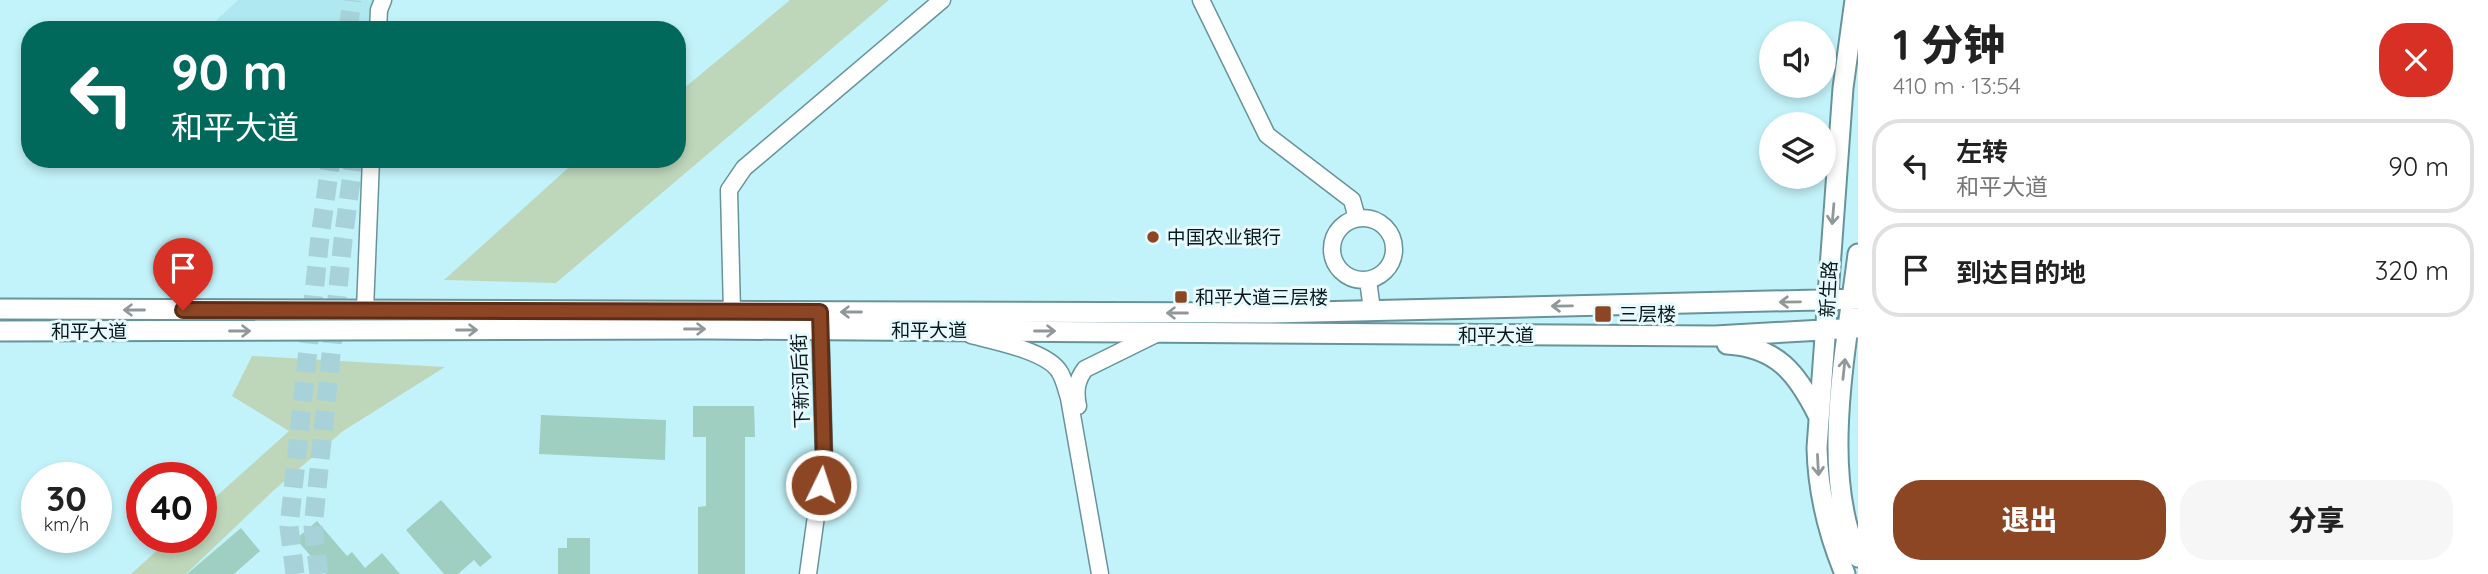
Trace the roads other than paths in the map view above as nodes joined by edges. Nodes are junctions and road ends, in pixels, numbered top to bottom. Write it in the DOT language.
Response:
graph roads {
  1 [pos="383,0"];
  2 [pos="942,0"];
  3 [pos="1201,0"];
  4 [pos="1855,0"];
  5 [pos="378,21"];
  6 [pos="371,168"];
  7 [pos="1357,218"];
  8 [pos="1858,254"];
  9 [pos="1364,280"];
  10 [pos="1855,300"];
  11 [pos="1827,301"];
  12 [pos="0,309"];
  13 [pos="365,310"];
  14 [pos="1367,310"];
  15 [pos="727,312"];
  16 [pos="820,321"];
  17 [pos="1853,329"];
  18 [pos="1826,330"];
  19 [pos="0,331"];
  20 [pos="952,331"];
  21 [pos="1159,332"];
  22 [pos="1715,336"];
  23 [pos="1819,418"];
  24 [pos="1858,557"];
  25 [pos="808,574"];
  26 [pos="1100,574"];
  27 [pos="1106,574"];
  28 [pos="1845,574"];
  1 -- 5 [label="street"];
  2 -- 15 [label="street"];
  3 -- 7 [label="street"];
  4 -- 11 [label="main road, 新生路, one-way"];
  6 -- 13 [label="street"];
  7 -- 9 [label="street"];
  7 -- 9 [label="street"];
  8 -- 10 [label="main road, 新生路"];
  9 -- 14 [label="street"];
  10 -- 11 [label="main road, 和平大道"];
  10 -- 17 [label="main road, 新生路"];
  11 -- 14 [label="main road, 和平大道, one-way"];
  11 -- 18 [label="main road, 新生路"];
  13 -- 12 [label="main road, 和平大道, one-way"];
  13 -- 15 [label="main road, 和平大道"];
  14 -- 16 [label="main road, 和平大道, one-way"];
  15 -- 16 [label="main road, 和平大道"];
  19 -- 16 [label="main road, 和平大道, one-way"];
  16 -- 20 [label="main road, 和平大道"];
  16 -- 25 [label="street, 下新河后街"];
  17 -- 18 [label="main road, 和平大道"];
  24 -- 17 [label="main road, 新生路, one-way"];
  18 -- 22 [label="main road, 和平大道"];
  18 -- 23 [label="main road, 新生路"];
  20 -- 21 [label="main road, 和平大道, one-way"];
  20 -- 26 [label="street"];
  21 -- 22 [label="main road, 和平大道"];
  21 -- 27 [label="street"];
  22 -- 23 [label="main road"];
  23 -- 28 [label="main road, 新生路, one-way"];
}
